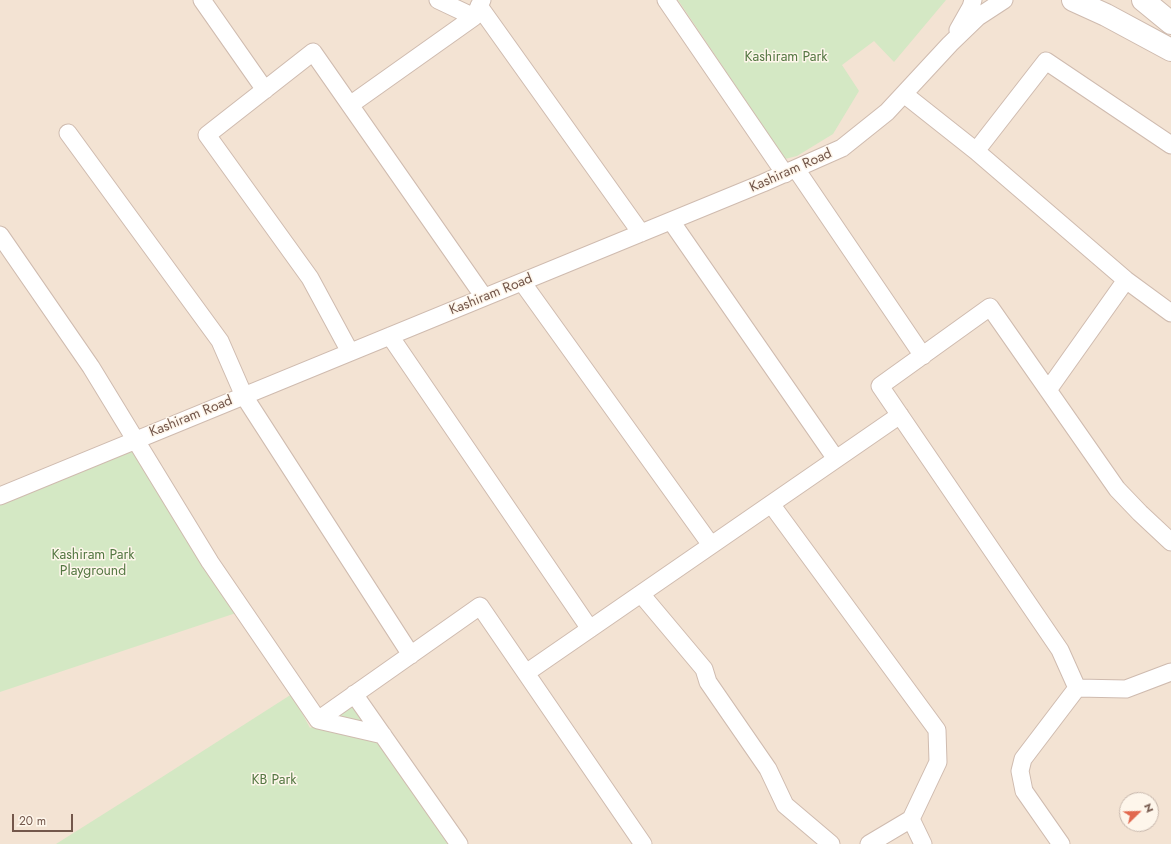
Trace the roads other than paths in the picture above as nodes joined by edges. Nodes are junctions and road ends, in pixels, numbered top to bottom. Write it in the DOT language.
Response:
graph roads {
  1 [pos="202,0"];
  2 [pos="438,0"];
  3 [pos="666,0"];
  4 [pos="973,0"];
  5 [pos="1004,0"];
  6 [pos="1073,0"];
  7 [pos="1143,0"];
  8 [pos="478,8"];
  9 [pos="1171,22"];
  10 [pos="950,44"];
  11 [pos="1171,50"];
  12 [pos="265,90"];
  13 [pos="904,94"];
  14 [pos="350,105"];
  15 [pos="68,133"];
  16 [pos="1171,145"];
  17 [pos="976,151"];
  18 [pos="790,171"];
  19 [pos="671,221"];
  20 [pos="641,233"];
  21 [pos="0,235"];
  22 [pos="1126,280"];
  23 [pos="522,282"];
  24 [pos="484,297"];
  25 [pos="1171,313"];
  26 [pos="390,336"];
  27 [pos="350,352"];
  28 [pos="923,356"];
  29 [pos="1048,390"];
  30 [pos="244,396"];
  31 [pos="900,415"];
  32 [pos="135,440"];
  33 [pos="836,459"];
  34 [pos="0,496"];
  35 [pos="771,504"];
  36 [pos="1171,542"];
  37 [pos="711,545"];
  38 [pos="641,594"];
  39 [pos="590,628"];
  40 [pos="410,654"];
  41 [pos="1171,672"];
  42 [pos="526,673"];
  43 [pos="1077,688"];
  44 [pos="354,694"];
  45 [pos="318,720"];
  46 [pos="383,735"];
  47 [pos="911,819"];
  48 [pos="459,844"];
  49 [pos="643,844"];
  50 [pos="831,844"];
  51 [pos="869,844"];
  52 [pos="923,844"];
  53 [pos="1061,844"];
  1 -- 12 [label="street"];
  2 -- 8 [label="street"];
  3 -- 18 [label="street"];
  4 -- 10 [label="street, Kashiram Road"];
  5 -- 10 [label="street, Kashiram Road"];
  6 -- 11 [label="street"];
  7 -- 9 [label="street"];
  8 -- 14 [label="street"];
  8 -- 20 [label="street"];
  10 -- 13 [label="street, Kashiram Road"];
  12 -- 14 [label="street"];
  12 -- 27 [label="street"];
  13 -- 17 [label="street"];
  13 -- 18 [label="street, Kashiram Road"];
  14 -- 24 [label="street"];
  15 -- 30 [label="street"];
  16 -- 17 [label="street"];
  17 -- 22 [label="street"];
  18 -- 19 [label="street, Kashiram Road"];
  18 -- 28 [label="street"];
  19 -- 20 [label="street, Kashiram Road"];
  19 -- 33 [label="street"];
  20 -- 23 [label="street, Kashiram Road"];
  21 -- 32 [label="street"];
  22 -- 25 [label="street"];
  22 -- 29 [label="street"];
  23 -- 24 [label="street, Kashiram Road"];
  23 -- 37 [label="street"];
  24 -- 26 [label="street, Kashiram Road"];
  26 -- 27 [label="street, Kashiram Road"];
  26 -- 39 [label="street"];
  27 -- 30 [label="street, Kashiram Road"];
  28 -- 29 [label="street"];
  28 -- 31 [label="street"];
  29 -- 36 [label="street"];
  30 -- 32 [label="street, Kashiram Road"];
  30 -- 40 [label="street"];
  31 -- 33 [label="street"];
  31 -- 43 [label="street"];
  32 -- 34 [label="street, Kashiram Road"];
  32 -- 45 [label="street"];
  33 -- 35 [label="street"];
  35 -- 37 [label="street"];
  35 -- 47 [label="street"];
  37 -- 38 [label="street"];
  38 -- 39 [label="street"];
  38 -- 50 [label="street"];
  39 -- 42 [label="street"];
  40 -- 42 [label="street"];
  40 -- 44 [label="street"];
  41 -- 43 [label="street"];
  42 -- 49 [label="street"];
  43 -- 53 [label="street"];
  44 -- 45 [label="street"];
  44 -- 46 [label="street"];
  45 -- 46 [label="street"];
  46 -- 48 [label="street"];
  47 -- 51 [label="street"];
  47 -- 52 [label="street"];
}
